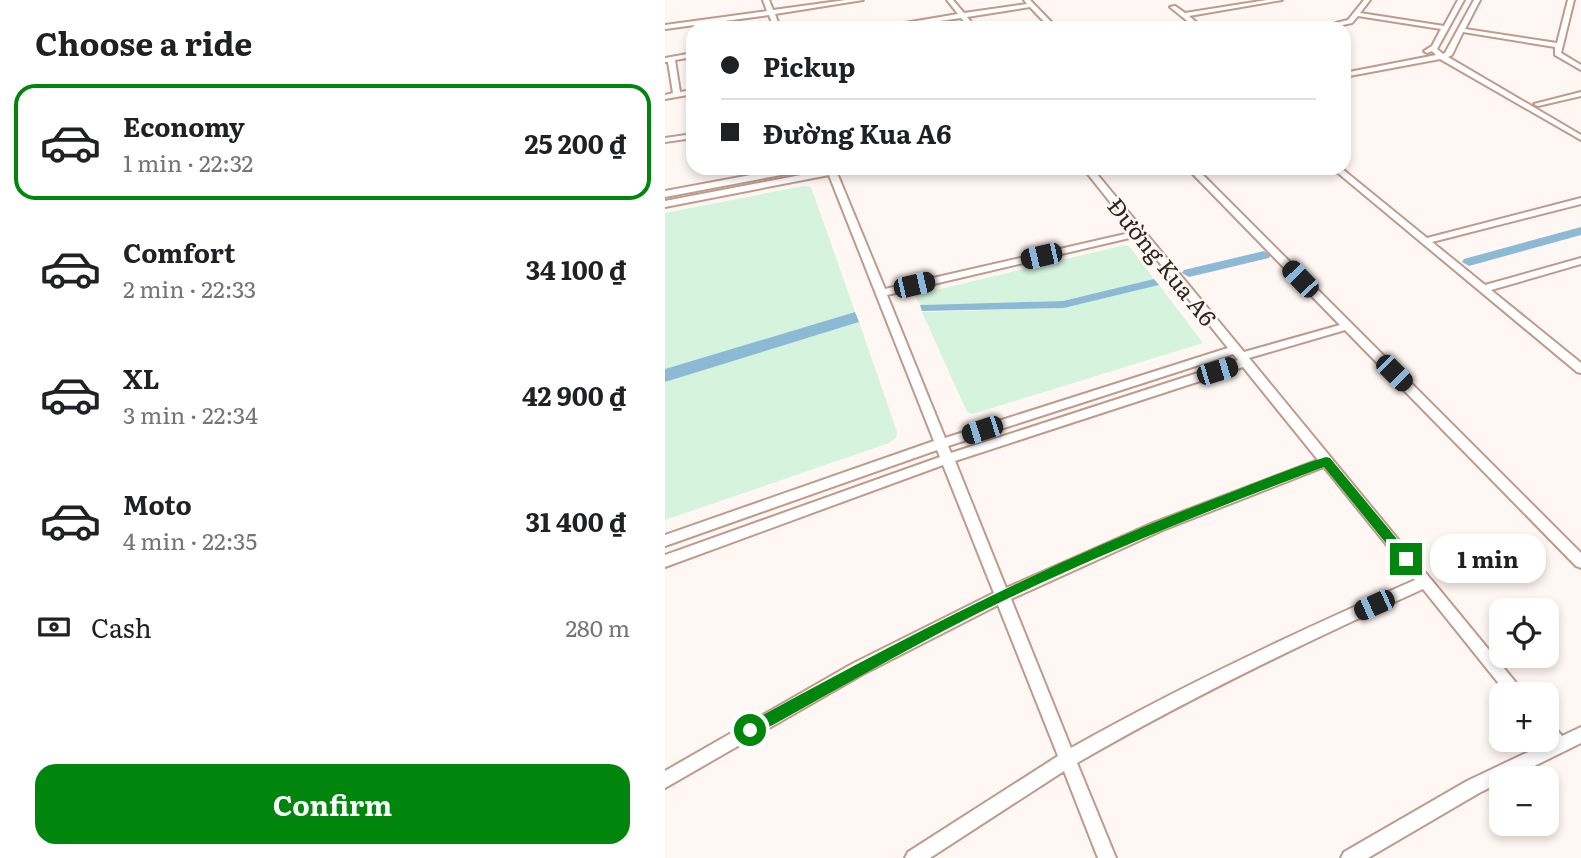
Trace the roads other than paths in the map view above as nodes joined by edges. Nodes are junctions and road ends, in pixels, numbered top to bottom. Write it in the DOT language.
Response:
graph roads {
  1 [pos="766,0"];
  2 [pos="860,0"];
  3 [pos="950,0"];
  4 [pos="1279,0"];
  5 [pos="1367,0"];
  6 [pos="1461,0"];
  7 [pos="1477,0"];
  8 [pos="1571,0"];
  9 [pos="1030,3"];
  10 [pos="1173,7"];
  11 [pos="770,12"];
  12 [pos="1455,12"];
  13 [pos="1356,14"];
  14 [pos="1471,14"];
  15 [pos="963,15"];
  16 [pos="1183,15"];
  17 [pos="1567,15"];
  18 [pos="1581,17"];
  19 [pos="707,21"];
  20 [pos="773,21"];
  21 [pos="924,21"];
  22 [pos="968,21"];
  23 [pos="1047,21"];
  24 [pos="1191,21"];
  25 [pos="1349,21"];
  26 [pos="686,24"];
  27 [pos="665,27"];
  28 [pos="1446,28"];
  29 [pos="1462,30"];
  30 [pos="1558,45"];
  31 [pos="1433,49"];
  32 [pos="1445,55"];
  33 [pos="686,56"];
  34 [pos="668,59"];
  35 [pos="1351,65"];
  36 [pos="1581,68"];
  37 [pos="1351,74"];
  38 [pos="686,94"];
  39 [pos="1581,94"];
  40 [pos="677,95"];
  41 [pos="665,97"];
  42 [pos="1538,104"];
  43 [pos="1581,129"];
  44 [pos="686,137"];
  45 [pos="1581,138"];
  46 [pos="665,141"];
  47 [pos="765,175"];
  48 [pos="807,175"];
  49 [pos="834,175"];
  50 [pos="1093,175"];
  51 [pos="1198,175"];
  52 [pos="1345,175"];
  53 [pos="665,194"];
  54 [pos="1581,201"];
  55 [pos="665,204"];
  56 [pos="1140,233"];
  57 [pos="1425,241"];
  58 [pos="1581,261"];
  59 [pos="1484,289"];
  60 [pos="882,293"];
  61 [pos="1347,326"];
  62 [pos="1241,357"];
  63 [pos="1581,369"];
  64 [pos="943,443"];
  65 [pos="949,458"];
  66 [pos="1326,461"];
  67 [pos="665,541"];
  68 [pos="665,561"];
  69 [pos="1581,562"];
  70 [pos="1425,583"];
  71 [pos="1004,595"];
  72 [pos="1507,682"];
  73 [pos="1581,735"];
  74 [pos="1559,737"];
  75 [pos="1528,752"];
  76 [pos="1068,760"];
  77 [pos="665,780"];
  78 [pos="914,858"];
  79 [pos="1107,858"];
  80 [pos="1350,858"];
  1 -- 11 [label="street"];
  2 -- 11 [label="street"];
  3 -- 15 [label="street"];
  4 -- 16 [label="street"];
  5 -- 13 [label="street"];
  6 -- 12 [label="street"];
  7 -- 14 [label="street"];
  8 -- 17 [label="street"];
  9 -- 15 [label="street"];
  9 -- 23 [label="street"];
  10 -- 16 [label="street"];
  11 -- 19 [label="street"];
  11 -- 20 [label="street"];
  12 -- 14 [label="street"];
  12 -- 28 [label="street"];
  13 -- 25 [label="street"];
  13 -- 28 [label="street"];
  14 -- 29 [label="street"];
  15 -- 21 [label="street"];
  15 -- 22 [label="street"];
  16 -- 24 [label="street"];
  17 -- 18 [label="street"];
  17 -- 30 [label="street"];
  26 -- 27 [label="street"];
  28 -- 31 [label="street"];
  29 -- 30 [label="street"];
  29 -- 32 [label="street"];
  30 -- 36 [label="street"];
  31 -- 32 [label="street"];
  31 -- 35 [label="street"];
  32 -- 37 [label="street"];
  32 -- 42 [label="street"];
  32 -- 45 [label="street"];
  33 -- 34 [label="street"];
  34 -- 40 [label="street"];
  38 -- 40 [label="street"];
  39 -- 42 [label="street"];
  40 -- 41 [label="street"];
  42 -- 43 [label="street"];
  44 -- 46 [label="street"];
  47 -- 53 [label="street"];
  48 -- 55 [label="street"];
  49 -- 60 [label="street"];
  50 -- 56 [label="street, Đường Kua A6"];
  51 -- 61 [label="street"];
  52 -- 57 [label="street"];
  54 -- 57 [label="street"];
  56 -- 60 [label="street"];
  56 -- 62 [label="street, Đường Kua A6"];
  57 -- 59 [label="street"];
  58 -- 59 [label="street"];
  59 -- 63 [label="street"];
  60 -- 64 [label="street"];
  61 -- 62 [label="street"];
  61 -- 69 [label="street"];
  62 -- 64 [label="street"];
  62 -- 65 [label="street"];
  62 -- 66 [label="street, Đường Kua A6"];
  64 -- 65 [label="street"];
  64 -- 67 [label="street"];
  65 -- 68 [label="street"];
  65 -- 71 [label="street"];
  66 -- 70 [label="street, Đường Kua A6"];
  66 -- 71 [label="street"];
  70 -- 72 [label="street, Đường Kua A6"];
  70 -- 76 [label="street"];
  71 -- 76 [label="street"];
  71 -- 77 [label="street"];
  73 -- 74 [label="street"];
  75 -- 80 [label="street"];
  76 -- 78 [label="street"];
  76 -- 79 [label="street"];
}
